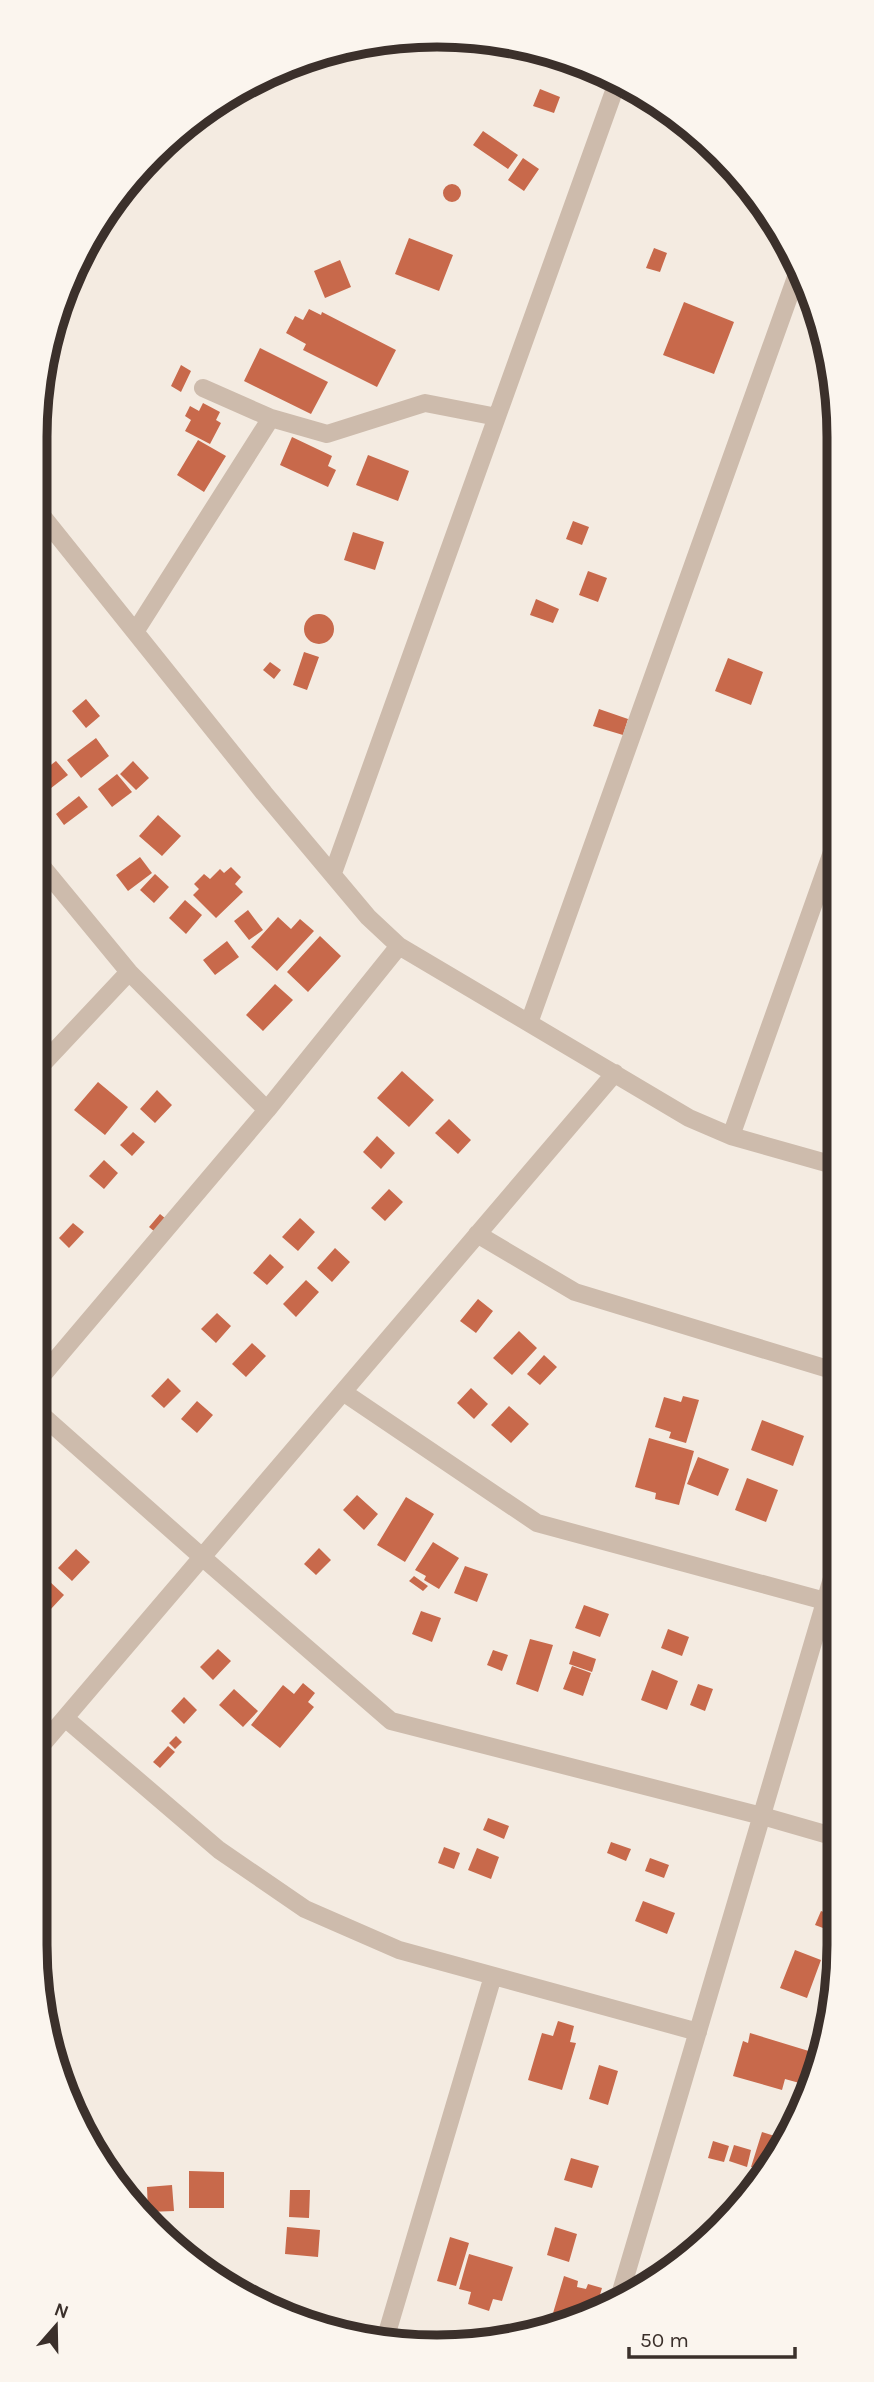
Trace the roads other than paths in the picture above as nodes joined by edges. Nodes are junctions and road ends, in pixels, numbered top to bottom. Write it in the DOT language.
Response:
graph roads {
  1 [pos="614,90"];
  2 [pos="794,282"];
  3 [pos="203,388"];
  4 [pos="497,417"];
  5 [pos="271,418"];
  6 [pos="47,522"];
  7 [pos="135,632"];
  8 [pos="827,864"];
  9 [pos="47,873"];
  10 [pos="333,873"];
  11 [pos="398,946"];
  12 [pos="129,972"];
  13 [pos="529,1023"];
  14 [pos="47,1059"];
  15 [pos="615,1073"];
  16 [pos="267,1110"];
  17 [pos="731,1136"];
  18 [pos="827,1163"];
  19 [pos="477,1234"];
  20 [pos="827,1369"];
  21 [pos="47,1370"];
  22 [pos="343,1392"];
  23 [pos="47,1420"];
  24 [pos="202,1558"];
  25 [pos="827,1594"];
  26 [pos="825,1601"];
  27 [pos="65,1718"];
  28 [pos="47,1739"];
  29 [pos="762,1816"];
  30 [pos="827,1835"];
  31 [pos="493,1976"];
  32 [pos="698,2032"];
  33 [pos="622,2288"];
  34 [pos="388,2331"];
  1 -- 4 [label="street"];
  2 -- 13 [label="street"];
  3 -- 5 [label="street"];
  4 -- 5 [label="street"];
  4 -- 10 [label="street"];
  5 -- 7 [label="street"];
  6 -- 7 [label="street"];
  7 -- 10 [label="street"];
  8 -- 17 [label="street"];
  9 -- 12 [label="street"];
  10 -- 11 [label="street"];
  11 -- 13 [label="street"];
  11 -- 16 [label="street"];
  12 -- 14 [label="street"];
  12 -- 16 [label="street"];
  13 -- 15 [label="street"];
  15 -- 17 [label="street"];
  15 -- 19 [label="street"];
  16 -- 21 [label="street"];
  17 -- 18 [label="street"];
  19 -- 20 [label="street"];
  19 -- 22 [label="street"];
  22 -- 24 [label="street"];
  22 -- 26 [label="street"];
  23 -- 24 [label="street"];
  24 -- 27 [label="street"];
  24 -- 29 [label="street"];
  25 -- 26 [label="street"];
  26 -- 29 [label="street"];
  27 -- 28 [label="street"];
  27 -- 31 [label="street"];
  29 -- 30 [label="street"];
  29 -- 32 [label="street"];
  31 -- 32 [label="street"];
  31 -- 34 [label="street"];
  32 -- 33 [label="street"];
}
